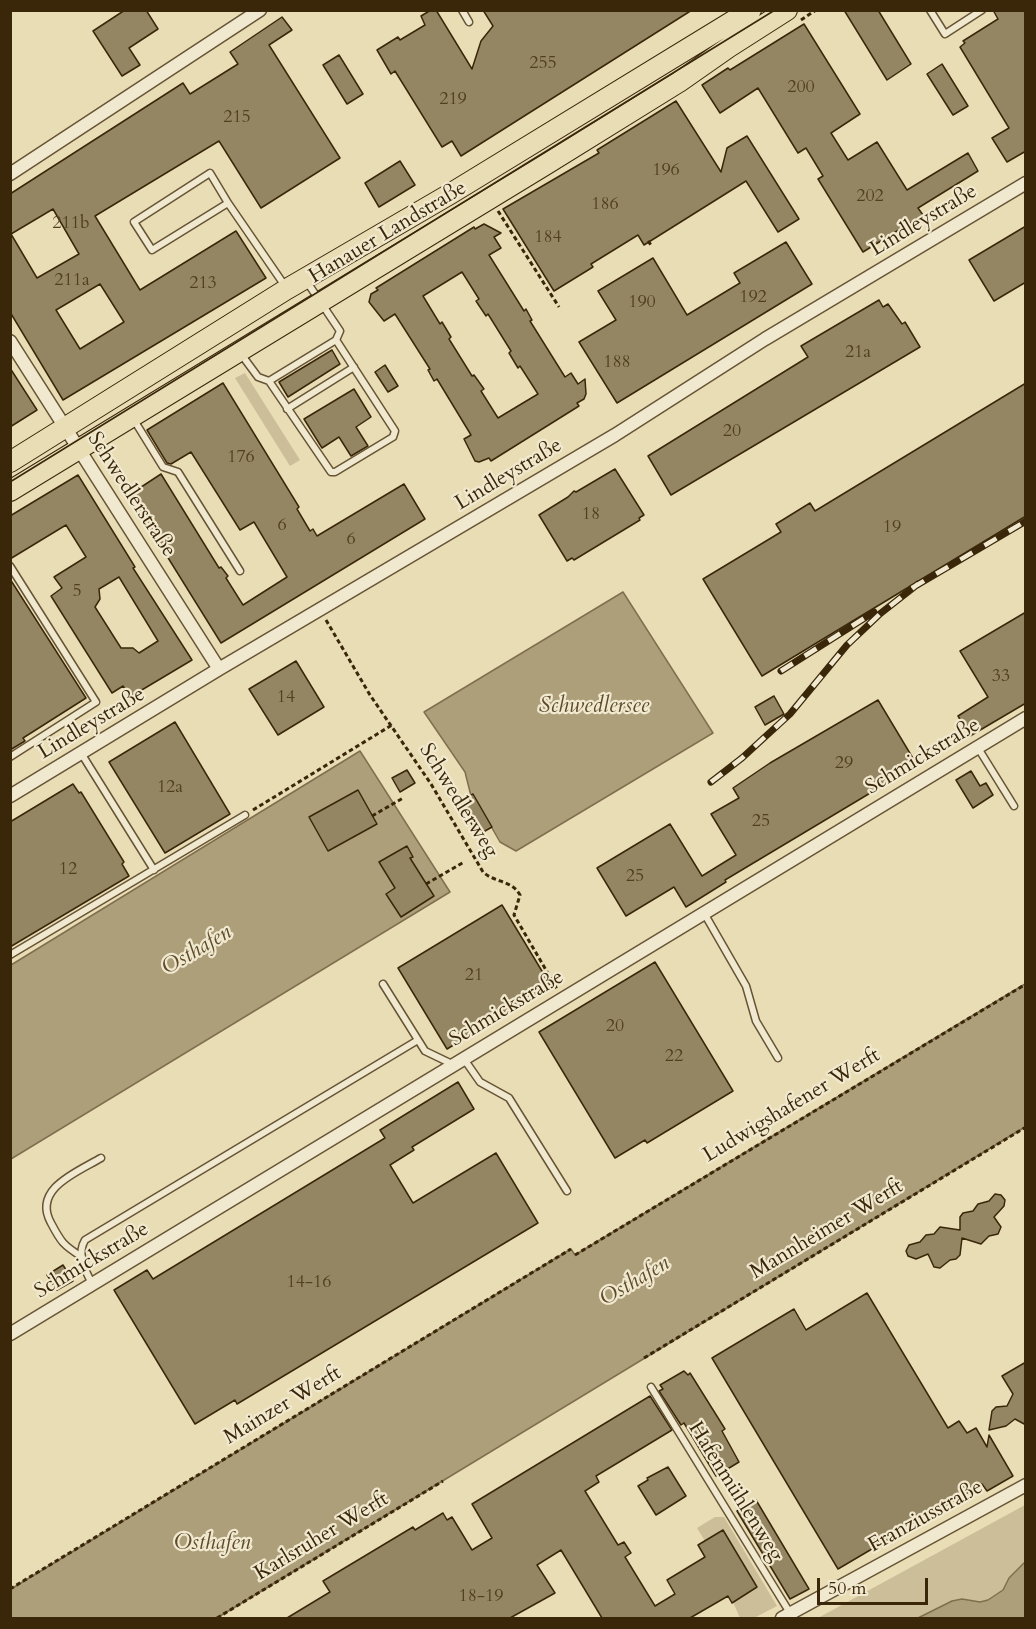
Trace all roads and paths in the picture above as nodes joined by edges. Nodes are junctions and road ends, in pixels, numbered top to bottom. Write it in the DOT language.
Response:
graph roads {
  1 [pos="260,10"];
  2 [pos="462,10"];
  3 [pos="751,10"];
  4 [pos="787,10"];
  5 [pos="930,10"];
  6 [pos="982,10"];
  7 [pos="469,21"];
  8 [pos="10,174"];
  9 [pos="1026,183"];
  10 [pos="228,203"];
  11 [pos="497,210"];
  12 [pos="648,241"];
  13 [pos="651,246"];
  14 [pos="305,279"];
  15 [pos="287,289"];
  16 [pos="320,302"];
  17 [pos="559,307"];
  18 [pos="336,340"];
  19 [pos="10,341"];
  20 [pos="239,351"];
  21 [pos="354,367"];
  22 [pos="269,381"];
  23 [pos="286,409"];
  24 [pos="132,417"];
  25 [pos="65,428"];
  26 [pos="79,449"];
  27 [pos="10,462"];
  28 [pos="10,491"];
  29 [pos="10,566"];
  30 [pos="240,572"];
  31 [pos="321,609"];
  32 [pos="219,669"];
  33 [pos="1026,718"];
  34 [pos="392,725"];
  35 [pos="977,747"];
  36 [pos="81,753"];
  37 [pos="10,757"];
  38 [pos="10,796"];
  39 [pos="404,798"];
  40 [pos="1014,806"];
  41 [pos="245,814"];
  42 [pos="372,816"];
  43 [pos="465,862"];
  44 [pos="154,870"];
  45 [pos="426,884"];
  46 [pos="703,913"];
  47 [pos="10,955"];
  48 [pos="383,984"];
  49 [pos="1026,984"];
  50 [pos="562,998"];
  51 [pos="418,1040"];
  52 [pos="778,1058"];
  53 [pos="458,1061"];
  54 [pos="1026,1127"];
  55 [pos="101,1158"];
  56 [pos="567,1191"];
  57 [pos="571,1250"];
  58 [pos="575,1255"];
  59 [pos="82,1257"];
  60 [pos="92,1284"];
  61 [pos="10,1334"];
  62 [pos="644,1358"];
  63 [pos="651,1387"];
  64 [pos="443,1481"];
  65 [pos="1026,1485"];
  66 [pos="10,1589"];
  67 [pos="786,1616"];
  68 [pos="217,1618"];
  1 -- 8 [label="street"];
  2 -- 7 [label="lane"];
  3 -- 14 [label="main road, Hanauer Landstraße"];
  4 -- 16 [label="main road, Hanauer Landstraße"];
  5 -- 6 [label="lane"];
  9 -- 31 [label="street, Lindleystraße"];
  10 -- 10 [label="lane"];
  10 -- 15 [label="lane"];
  11 -- 17 [label="path"];
  12 -- 13 [label="path"];
  14 -- 15 [label="main road, Hanauer Landstraße"];
  14 -- 16 [label="lane"];
  15 -- 25 [label="main road, Hanauer Landstraße"];
  16 -- 18 [label="lane"];
  16 -- 20 [label="main road, Hanauer Landstraße"];
  18 -- 21 [label="lane"];
  18 -- 22 [label="lane"];
  19 -- 25 [label="street, Schwedlerstraße"];
  20 -- 22 [label="lane"];
  20 -- 24 [label="main road, Hanauer Landstraße"];
  21 -- 23 [label="lane"];
  21 -- 23 [label="lane"];
  22 -- 23 [label="lane"];
  24 -- 26 [label="main road, Hanauer Landstraße"];
  24 -- 30 [label="lane"];
  25 -- 26 [label="street, Schwedlerstraße"];
  25 -- 27 [label="main road, Hanauer Landstraße"];
  26 -- 28 [label="main road, Hanauer Landstraße"];
  26 -- 32 [label="street, Schwedlerstraße"];
  29 -- 37 [label="lane"];
  31 -- 32 [label="street, Lindleystraße"];
  31 -- 34 [label="path, Schwedlerweg"];
  32 -- 36 [label="street, Lindleystraße"];
  33 -- 35 [label="street, Schmickstraße"];
  34 -- 41 [label="path"];
  34 -- 50 [label="path, Schwedlerweg"];
  35 -- 40 [label="lane"];
  35 -- 46 [label="street, Schmickstraße"];
  36 -- 38 [label="street, Lindleystraße"];
  36 -- 44 [label="lane"];
  39 -- 42 [label="path"];
  41 -- 44 [label="lane"];
  43 -- 45 [label="path"];
  44 -- 47 [label="lane"];
  46 -- 50 [label="street, Schmickstraße"];
  46 -- 52 [label="lane"];
  48 -- 51 [label="lane"];
  49 -- 58 [label="path, Ludwigshafener Werft"];
  50 -- 53 [label="street, Schmickstraße"];
  51 -- 53 [label="lane"];
  51 -- 59 [label="lane"];
  53 -- 56 [label="lane"];
  53 -- 60 [label="street, Schmickstraße"];
  54 -- 62 [label="path, Mannheimer Werft"];
  55 -- 59 [label="lane"];
  57 -- 66 [label="path, Mainzer Werft"];
  59 -- 60 [label="lane"];
  60 -- 61 [label="street, Schmickstraße"];
  63 -- 67 [label="lane, Hafenmühlenweg"];
  64 -- 68 [label="path, Karlsruher Werft"];
  65 -- 67 [label="street, Franziusstraße"];
}
